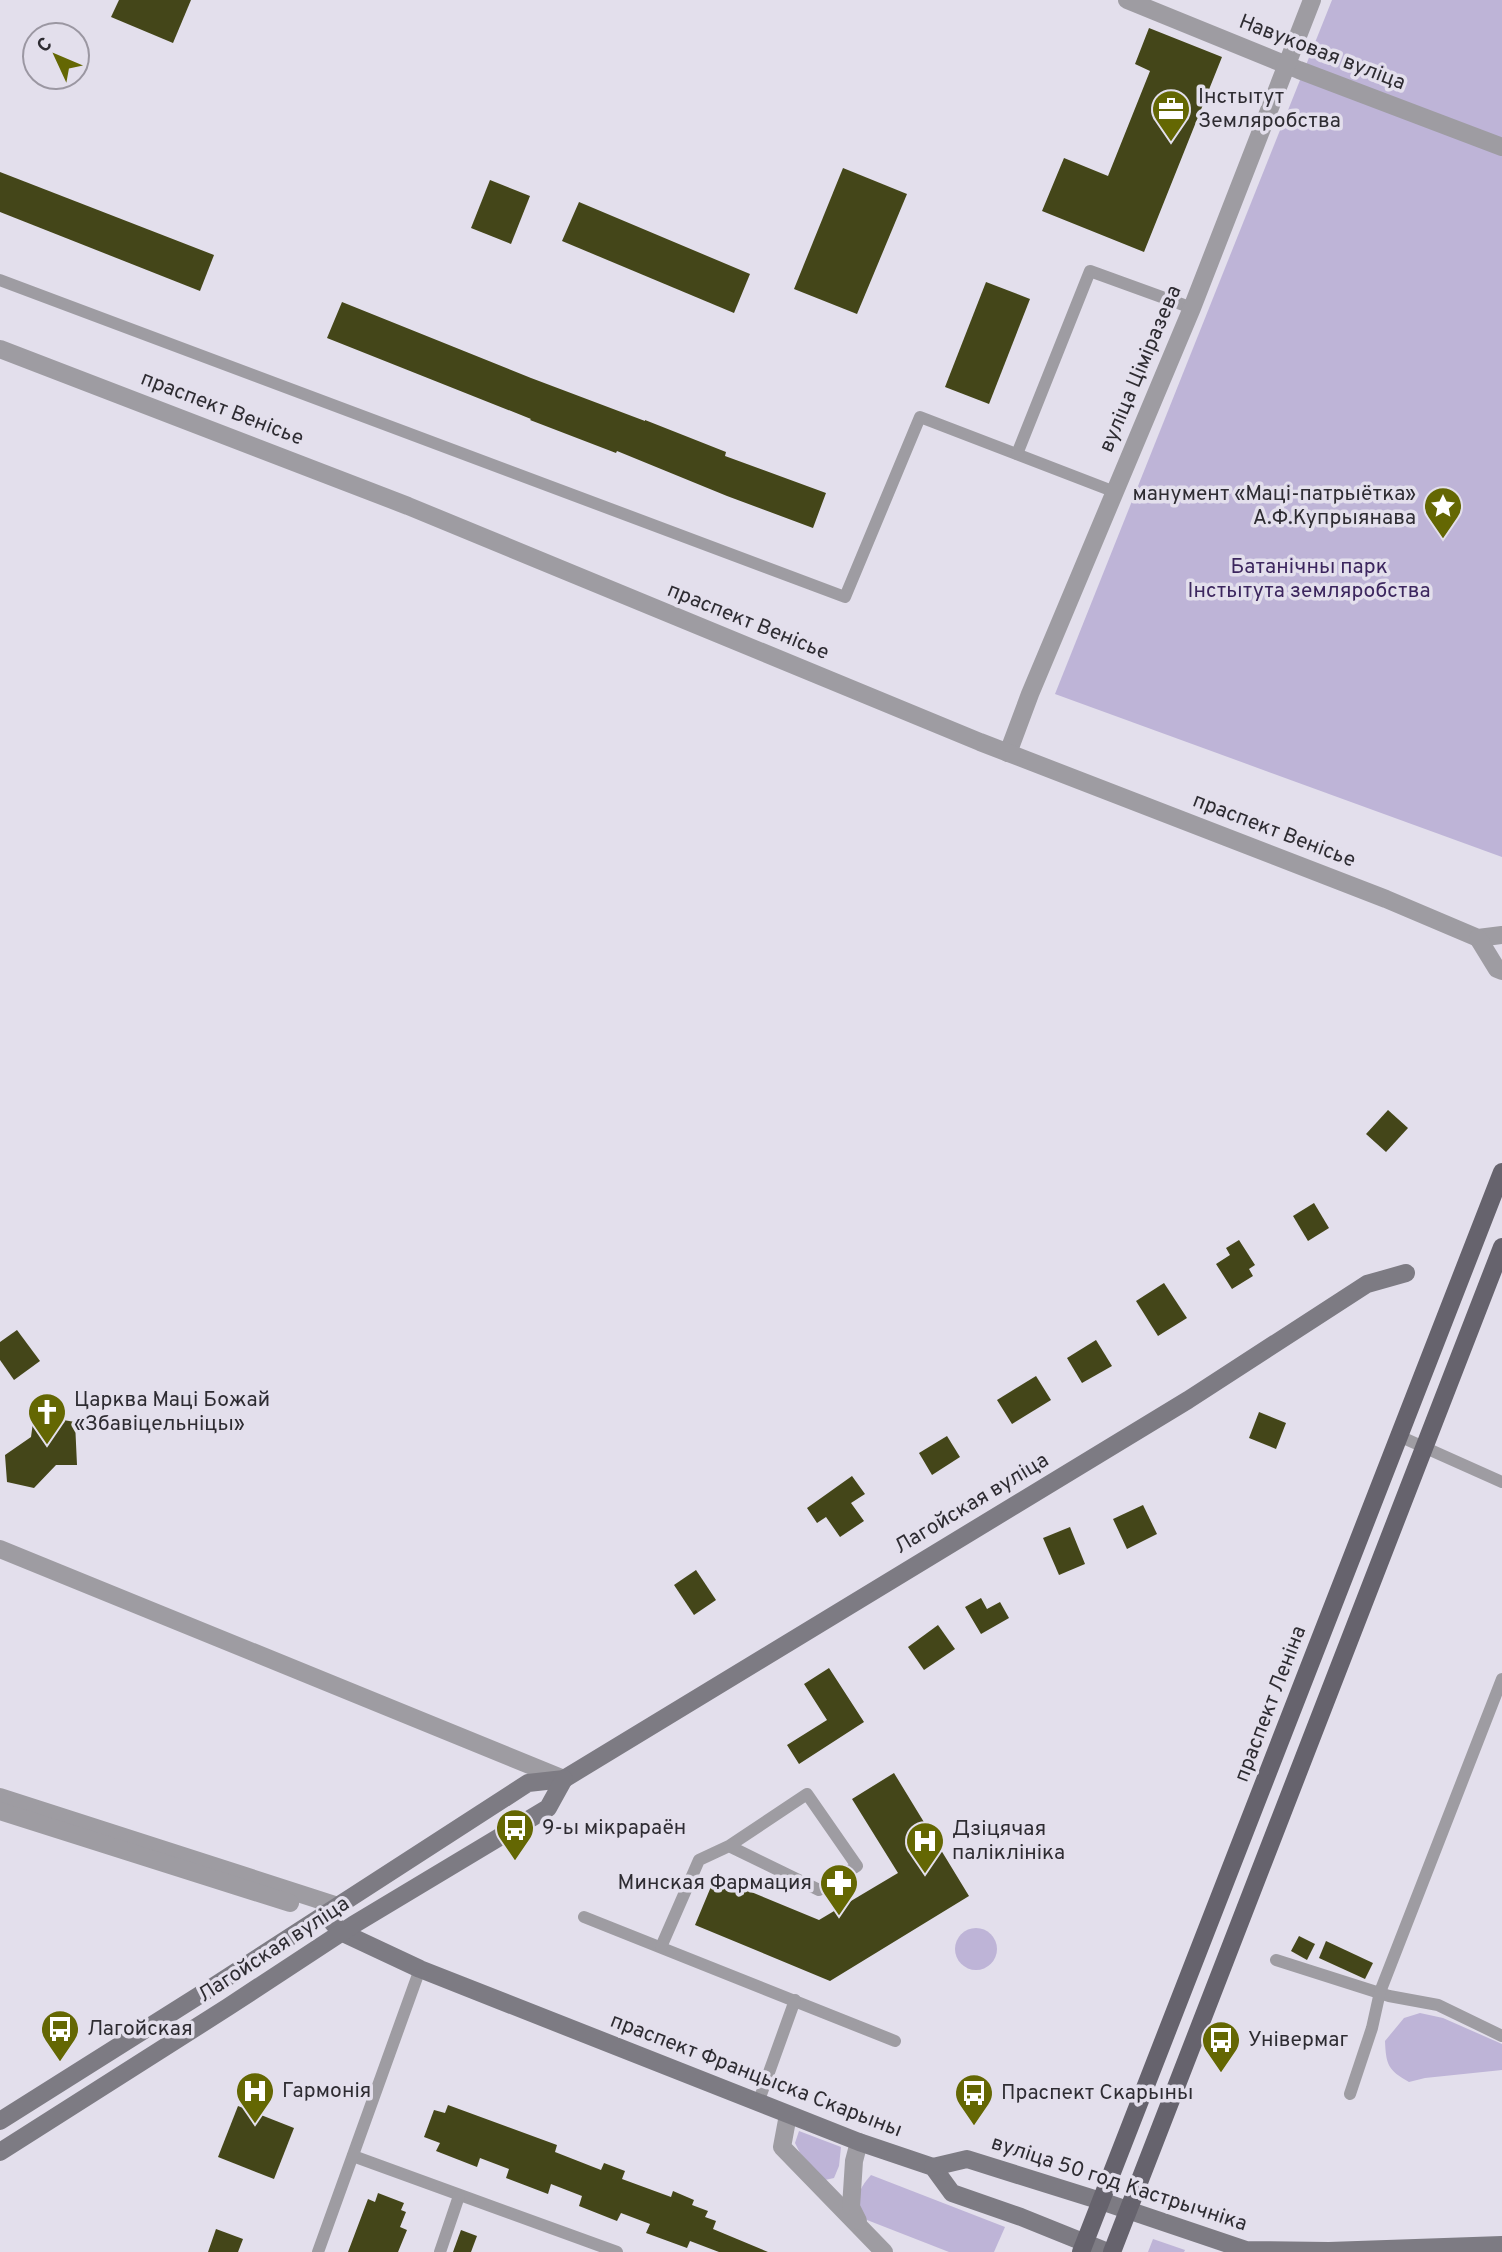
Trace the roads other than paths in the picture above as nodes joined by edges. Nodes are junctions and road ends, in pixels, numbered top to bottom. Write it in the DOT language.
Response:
graph roads {
  1 [pos="1127,0"];
  2 [pos="1312,0"];
  3 [pos="1288,66"];
  4 [pos="1502,146"];
  5 [pos="0,280"];
  6 [pos="1192,308"];
  7 [pos="0,349"];
  8 [pos="1017,454"];
  9 [pos="1115,492"];
  10 [pos="1008,753"];
  11 [pos="1502,935"];
  12 [pos="1478,939"];
  13 [pos="1502,971"];
  14 [pos="1502,1172"];
  15 [pos="1502,1248"];
  16 [pos="1406,1273"];
  17 [pos="1399,1436"];
  18 [pos="1424,1447"];
  19 [pos="1502,1482"];
  20 [pos="0,1549"];
  21 [pos="1502,1679"];
  22 [pos="564,1779"];
  23 [pos="0,1797"];
  24 [pos="0,1811"];
  25 [pos="729,1846"];
  26 [pos="332,1910"];
  27 [pos="584,1917"];
  28 [pos="347,1928"];
  29 [pos="661,1947"];
  30 [pos="1276,1961"];
  31 [pos="420,1969"];
  32 [pos="1380,1992"];
  33 [pos="795,2000"];
  34 [pos="1502,2036"];
  35 [pos="895,2041"];
  36 [pos="1350,2094"];
  37 [pos="758,2103"];
  38 [pos="788,2115"];
  39 [pos="0,2121"];
  40 [pos="859,2142"];
  41 [pos="0,2152"];
  42 [pos="353,2156"];
  43 [pos="933,2167"];
  44 [pos="459,2196"];
  45 [pos="1101,2201"];
  46 [pos="1128,2210"];
  47 [pos="863,2230"];
  48 [pos="1502,2245"];
  49 [pos="1083,2248"];
  50 [pos="317,2252"];
  51 [pos="440,2252"];
  52 [pos="617,2252"];
  53 [pos="884,2252"];
  54 [pos="1110,2252"];
  55 [pos="1329,2252"];
  1 -- 3 [label="street, Навуковая вуліца"];
  2 -- 3 [label="street, вуліца Ціміразева"];
  3 -- 4 [label="street, Навуковая вуліца"];
  3 -- 6 [label="street, вуліца Ціміразева"];
  5 -- 8 [label="lane"];
  6 -- 8 [label="lane"];
  6 -- 9 [label="street, вуліца Ціміразева"];
  7 -- 10 [label="street, праспект Венісье"];
  8 -- 9 [label="lane"];
  9 -- 10 [label="street, вуліца Ціміразева"];
  10 -- 12 [label="street, праспект Венісье"];
  11 -- 12 [label="street"];
  12 -- 13 [label="street"];
  14 -- 17 [label="main road, праспект Леніна"];
  15 -- 18 [label="main road"];
  16 -- 22 [label="main road, Лагойская вуліца"];
  17 -- 18 [label="lane"];
  17 -- 45 [label="main road, праспект Леніна"];
  18 -- 19 [label="lane"];
  18 -- 46 [label="main road"];
  20 -- 22 [label="street"];
  21 -- 32 [label="lane"];
  22 -- 26 [label="main road, Лагойская вуліца"];
  22 -- 28 [label="main road, Лагойская вуліца"];
  23 -- 26 [label="street"];
  24 -- 26 [label="street"];
  25 -- 25 [label="lane"];
  25 -- 29 [label="lane"];
  26 -- 28 [label="main road, праспект Францыска Скарыны"];
  26 -- 39 [label="main road, Лагойская вуліца"];
  27 -- 29 [label="lane"];
  28 -- 31 [label="main road, праспект Францыска Скарыны"];
  28 -- 41 [label="main road, Лагойская вуліца"];
  29 -- 33 [label="lane"];
  30 -- 32 [label="lane"];
  31 -- 37 [label="main road, праспект Францыска Скарыны"];
  31 -- 42 [label="lane"];
  32 -- 34 [label="lane"];
  32 -- 36 [label="lane"];
  33 -- 35 [label="lane"];
  33 -- 37 [label="lane"];
  37 -- 38 [label="main road, праспект Францыска Скарыны"];
  38 -- 40 [label="main road, праспект Францыска Скарыны"];
  38 -- 47 [label="street"];
  40 -- 43 [label="main road, праспект Францыска Скарыны"];
  40 -- 47 [label="street"];
  42 -- 44 [label="lane"];
  42 -- 50 [label="lane"];
  43 -- 45 [label="main road, вуліца 50 год Кастрычніка"];
  43 -- 49 [label="main road"];
  44 -- 51 [label="lane"];
  44 -- 52 [label="lane"];
  45 -- 46 [label="main road, вуліца 50 год Кастрычніка"];
  45 -- 49 [label="main road, праспект Леніна"];
  46 -- 54 [label="main road"];
  46 -- 55 [label="main road, вуліца 50 год Кастрычніка"];
  47 -- 53 [label="street"];
  48 -- 55 [label="main road, вуліца 50 год Кастрычніка"];
  49 -- 54 [label="main road"];
}
